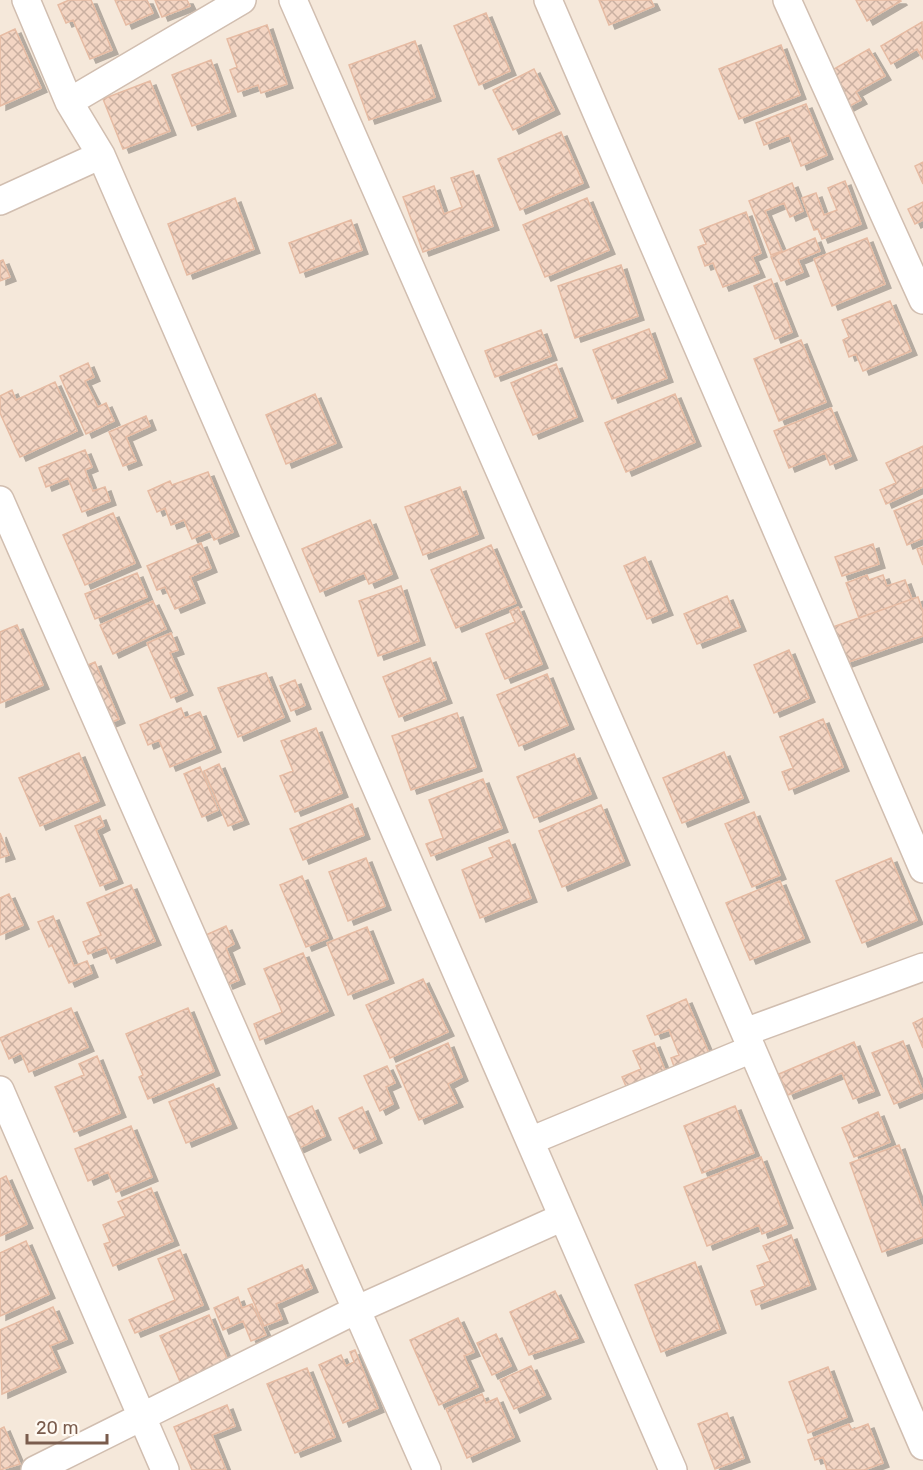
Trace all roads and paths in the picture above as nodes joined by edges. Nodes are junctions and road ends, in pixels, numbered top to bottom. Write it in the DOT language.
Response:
graph roads {
  1 [pos="26,0"];
  2 [pos="242,0"];
  3 [pos="293,0"];
  4 [pos="548,0"];
  5 [pos="787,0"];
  6 [pos="69,102"];
  7 [pos="101,155"];
  8 [pos="0,201"];
  9 [pos="923,300"];
  10 [pos="0,500"];
  11 [pos="923,869"];
  12 [pos="923,966"];
  13 [pos="748,1041"];
  14 [pos="0,1090"];
  15 [pos="530,1141"];
  16 [pos="563,1217"];
  17 [pos="358,1309"];
  18 [pos="142,1417"];
  19 [pos="923,1446"];
  20 [pos="35,1470"];
  21 [pos="165,1470"];
  22 [pos="427,1470"];
  23 [pos="673,1470"];
  1 -- 6 [label="street"];
  2 -- 6 [label="street"];
  3 -- 13 [label="street"];
  4 -- 11 [label="street"];
  5 -- 9 [label="street"];
  6 -- 7 [label="street"];
  7 -- 8 [label="street"];
  7 -- 15 [label="street"];
  10 -- 17 [label="street"];
  12 -- 13 [label="street"];
  13 -- 15 [label="street"];
  13 -- 19 [label="street"];
  14 -- 18 [label="street"];
  15 -- 16 [label="street"];
  16 -- 17 [label="street"];
  16 -- 23 [label="street"];
  17 -- 18 [label="street"];
  17 -- 22 [label="street"];
  18 -- 20 [label="street"];
  18 -- 21 [label="street"];
}
